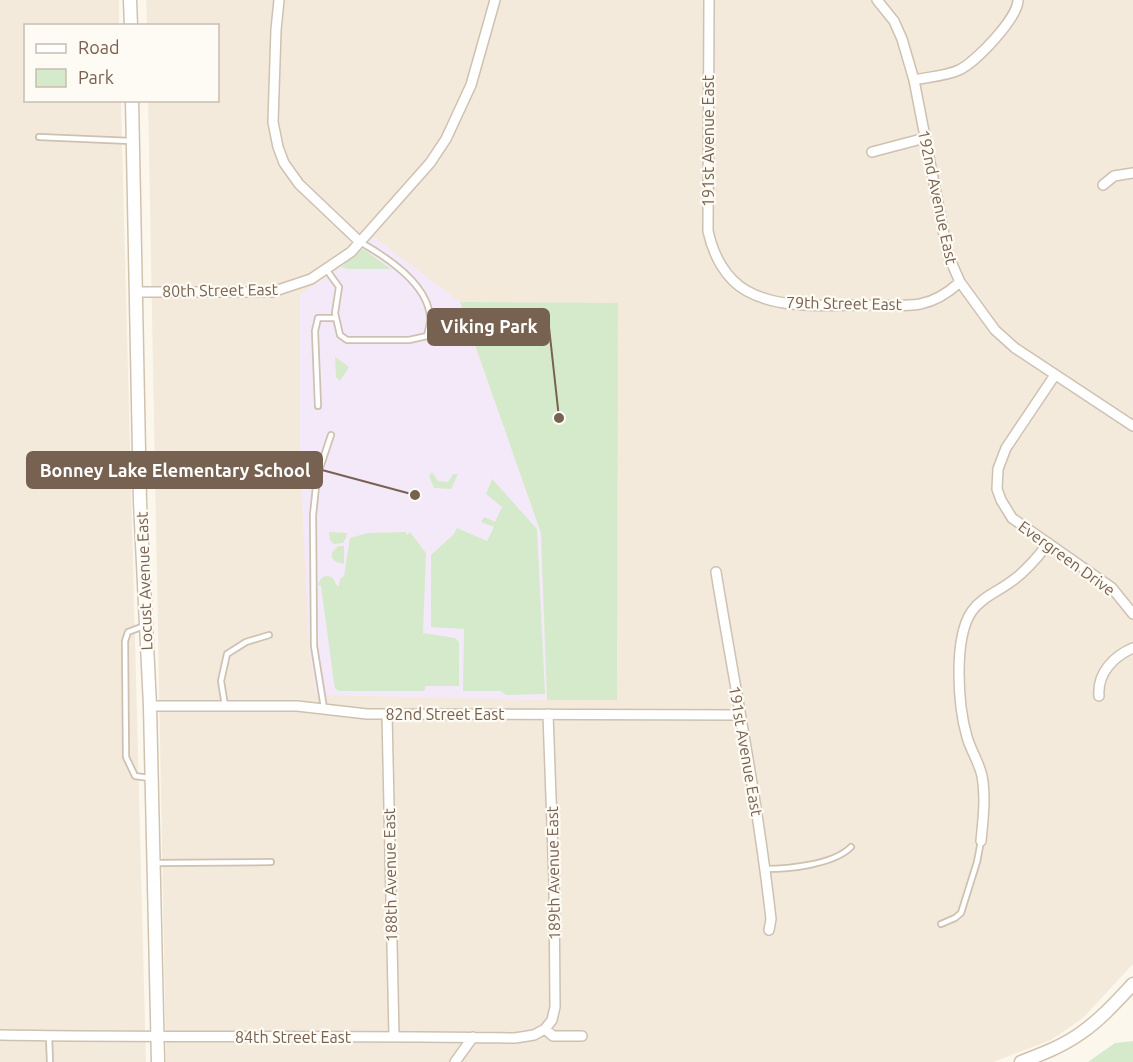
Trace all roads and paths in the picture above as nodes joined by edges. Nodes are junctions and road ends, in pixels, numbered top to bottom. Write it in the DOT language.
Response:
graph roads {
  1 [pos="130,0"];
  2 [pos="279,0"];
  3 [pos="495,0"];
  4 [pos="709,0"];
  5 [pos="877,0"];
  6 [pos="1018,0"];
  7 [pos="131,24"];
  8 [pos="914,80"];
  9 [pos="132,102"];
  10 [pos="39,137"];
  11 [pos="926,138"];
  12 [pos="133,141"];
  13 [pos="872,152"];
  14 [pos="1133,173"];
  15 [pos="1103,185"];
  16 [pos="360,242"];
  17 [pos="326,269"];
  18 [pos="730,277"];
  19 [pos="960,282"];
  20 [pos="137,292"];
  21 [pos="336,318"];
  22 [pos="1055,375"];
  23 [pos="318,406"];
  24 [pos="1133,426"];
  25 [pos="331,435"];
  26 [pos="1047,545"];
  27 [pos="716,572"];
  28 [pos="1133,614"];
  29 [pos="146,626"];
  30 [pos="268,635"];
  31 [pos="1133,648"];
  32 [pos="1099,696"];
  33 [pos="150,706"];
  34 [pos="225,706"];
  35 [pos="324,708"];
  36 [pos="387,714"];
  37 [pos="548,714"];
  38 [pos="740,715"];
  39 [pos="152,778"];
  40 [pos="981,841"];
  41 [pos="851,848"];
  42 [pos="271,862"];
  43 [pos="153,863"];
  44 [pos="764,869"];
  45 [pos="941,924"];
  46 [pos="769,930"];
  47 [pos="1133,984"];
  48 [pos="545,1029"];
  49 [pos="0,1035"];
  50 [pos="49,1036"];
  51 [pos="394,1036"];
  52 [pos="582,1036"];
  53 [pos="473,1037"];
  54 [pos="157,1038"];
  55 [pos="50,1062"];
  56 [pos="158,1062"];
  57 [pos="455,1062"];
  58 [pos="1022,1062"];
  1 -- 7 [label="street"];
  2 -- 16 [label="street"];
  3 -- 16 [label="street, 80th Street East"];
  4 -- 18 [label="street, 191st Avenue East"];
  5 -- 8 [label="street, 192nd Avenue East"];
  6 -- 8 [label="street"];
  8 -- 11 [label="street, 192nd Avenue East"];
  9 -- 12 [label="street, Locust Avenue East"];
  10 -- 12 [label="lane"];
  11 -- 13 [label="street"];
  11 -- 19 [label="street, 192nd Avenue East"];
  12 -- 20 [label="street, Locust Avenue East"];
  14 -- 15 [label="street"];
  16 -- 17 [label="street, 80th Street East"];
  16 -- 21 [label="lane"];
  17 -- 20 [label="street, 80th Street East"];
  17 -- 21 [label="lane"];
  18 -- 19 [label="street, 79th Street East"];
  19 -- 22 [label="street, 192nd Avenue East"];
  20 -- 29 [label="street, Locust Avenue East"];
  21 -- 23 [label="lane"];
  22 -- 24 [label="street, 192nd Avenue East"];
  22 -- 26 [label="street, Evergreen Drive"];
  25 -- 35 [label="lane"];
  26 -- 28 [label="street, Evergreen Drive"];
  26 -- 40 [label="street"];
  27 -- 38 [label="street, 191st Avenue East"];
  29 -- 33 [label="street, Locust Avenue East"];
  29 -- 39 [label="lane"];
  30 -- 34 [label="lane"];
  31 -- 32 [label="street"];
  33 -- 34 [label="street, 82nd Street East"];
  33 -- 39 [label="street, Locust Avenue East"];
  34 -- 35 [label="street, 82nd Street East"];
  35 -- 36 [label="street, 82nd Street East"];
  36 -- 37 [label="street, 82nd Street East"];
  36 -- 51 [label="street, 188th Avenue East"];
  37 -- 38 [label="street, 82nd Street East"];
  37 -- 48 [label="street, 189th Avenue East"];
  38 -- 44 [label="street, 191st Avenue East"];
  39 -- 43 [label="street, Locust Avenue East"];
  40 -- 45 [label="lane"];
  41 -- 44 [label="lane"];
  42 -- 43 [label="lane"];
  43 -- 54 [label="street, Locust Avenue East"];
  44 -- 46 [label="street, 191st Avenue East"];
  47 -- 58 [label="street"];
  48 -- 52 [label="street, 84th Street East"];
  48 -- 53 [label="street, 84th Street East"];
  49 -- 50 [label="street, 84th Street East"];
  50 -- 54 [label="street, 84th Street East"];
  50 -- 55 [label="lane"];
  51 -- 53 [label="street, 84th Street East"];
  51 -- 54 [label="street, 84th Street East"];
  53 -- 57 [label="street"];
  54 -- 56 [label="street, Locust Avenue East"];
}
